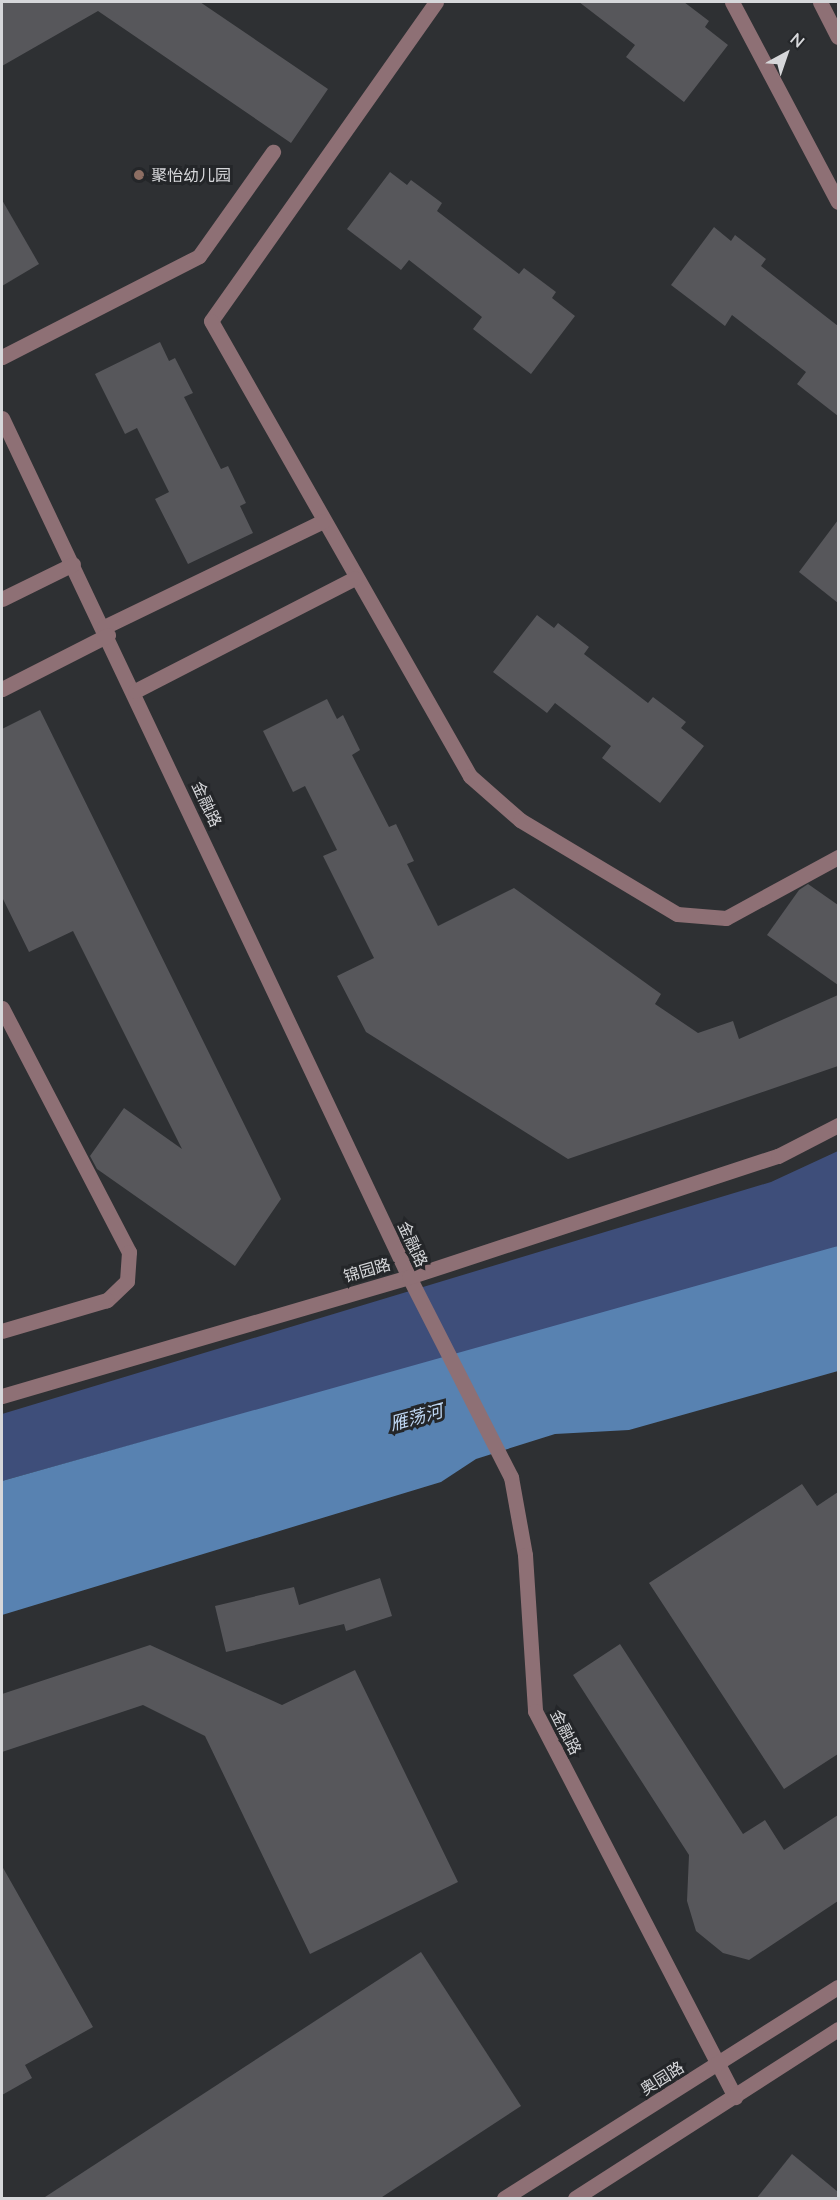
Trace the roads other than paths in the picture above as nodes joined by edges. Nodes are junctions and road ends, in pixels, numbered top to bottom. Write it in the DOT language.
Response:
graph roads {
  1 [pos="436,2"];
  2 [pos="732,2"];
  3 [pos="820,2"];
  4 [pos="838,37"];
  5 [pos="273,152"];
  6 [pos="838,202"];
  7 [pos="2,357"];
  8 [pos="2,418"];
  9 [pos="323,521"];
  10 [pos="73,564"];
  11 [pos="355,578"];
  12 [pos="2,599"];
  13 [pos="106,631"];
  14 [pos="2,688"];
  15 [pos="135,691"];
  16 [pos="838,857"];
  17 [pos="2,1008"];
  18 [pos="838,1125"];
  19 [pos="409,1277"];
  20 [pos="2,1331"];
  21 [pos="2,1396"];
  22 [pos="838,1987"];
  23 [pos="838,2029"];
  24 [pos="718,2064"];
  25 [pos="735,2097"];
  26 [pos="504,2199"];
  27 [pos="575,2199"];
  1 -- 9 [label="street"];
  2 -- 6 [label="street"];
  3 -- 4 [label="street"];
  5 -- 7 [label="street"];
  8 -- 10 [label="street, 金融路"];
  9 -- 11 [label="street"];
  9 -- 13 [label="street"];
  10 -- 12 [label="street"];
  10 -- 13 [label="street, 金融路"];
  11 -- 15 [label="street"];
  11 -- 16 [label="street"];
  13 -- 14 [label="street"];
  13 -- 15 [label="street, 金融路"];
  15 -- 19 [label="street, 金融路"];
  17 -- 20 [label="street"];
  18 -- 19 [label="street, 锦园路"];
  19 -- 21 [label="street, 锦园路"];
  19 -- 24 [label="street, 金融路"];
  22 -- 24 [label="street, 奥园路"];
  23 -- 25 [label="street"];
  24 -- 25 [label="street, 金融路"];
  24 -- 26 [label="street, 奥园路"];
  25 -- 27 [label="street"];
}
